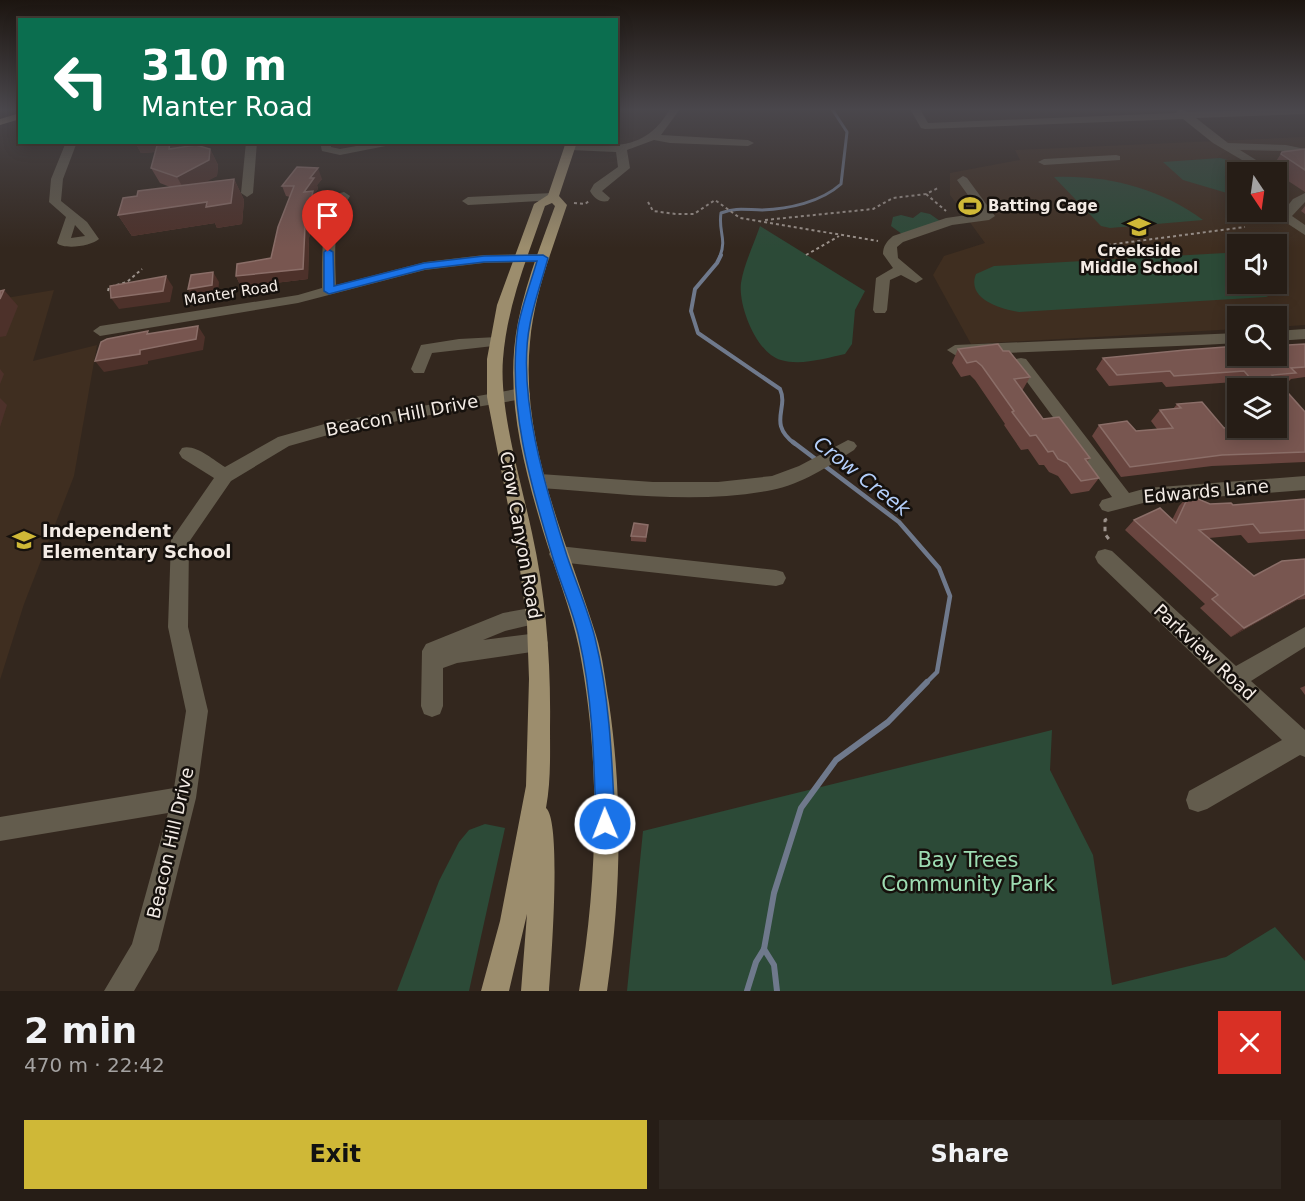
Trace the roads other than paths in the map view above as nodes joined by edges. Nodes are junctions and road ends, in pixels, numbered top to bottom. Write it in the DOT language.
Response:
graph roads {
  1 [pos="66,155"];
  2 [pos="251,155"];
  3 [pos="568,155"];
  4 [pos="622,155"];
  5 [pos="1116,158"];
  6 [pos="1044,162"];
  7 [pos="963,180"];
  8 [pos="247,193"];
  9 [pos="344,196"];
  10 [pos="601,197"];
  11 [pos="1305,197"];
  12 [pos="555,200"];
  13 [pos="468,201"];
  14 [pos="1287,215"];
  15 [pos="71,218"];
  16 [pos="1287,219"];
  17 [pos="1305,231"];
  18 [pos="521,257"];
  19 [pos="543,258"];
  20 [pos="902,269"];
  21 [pos="916,279"];
  22 [pos="329,291"];
  23 [pos="880,310"];
  24 [pos="100,331"];
  25 [pos="1305,334"];
  26 [pos="1287,335"];
  27 [pos="1227,339"];
  28 [pos="497,342"];
  29 [pos="955,350"];
  30 [pos="1021,363"];
  31 [pos="419,369"];
  32 [pos="522,394"];
  33 [pos="495,397"];
  34 [pos="188,453"];
  35 [pos="834,455"];
  36 [pos="225,476"];
  37 [pos="540,481"];
  38 [pos="1305,483"];
  39 [pos="559,554"];
  40 [pos="1107,559"];
  41 [pos="776,578"];
  42 [pos="536,616"];
  43 [pos="1305,636"];
  44 [pos="538,643"];
  45 [pos="434,661"];
  46 [pos="1233,680"];
  47 [pos="432,706"];
  48 [pos="1303,744"];
  49 [pos="538,786"];
  50 [pos="184,798"];
  51 [pos="1198,800"];
  52 [pos="0,829"];
  53 [pos="595,983"];
  54 [pos="118,991"];
  55 [pos="495,991"];
  56 [pos="535,991"];
  1 -- 15 [label="street"];
  2 -- 8 [label="street"];
  3 -- 12 [label="main road, Crow Canyon Road"];
  4 -- 10 [label="street"];
  5 -- 6 [label="street"];
  7 -- 20 [label="street"];
  9 -- 22 [label="street"];
  11 -- 14 [label="street"];
  12 -- 13 [label="street"];
  12 -- 18 [label="main road, Crow Canyon Road"];
  12 -- 19 [label="main road, Crow Canyon Road"];
  16 -- 17 [label="street"];
  18 -- 19 [label="street, Manter Road"];
  18 -- 22 [label="street, Manter Road"];
  18 -- 28 [label="main road, Crow Canyon Road"];
  19 -- 32 [label="main road, Crow Canyon Road"];
  20 -- 21 [label="street"];
  20 -- 23 [label="street"];
  22 -- 24 [label="street, Manter Road"];
  25 -- 26 [label="street"];
  27 -- 29 [label="street"];
  28 -- 31 [label="street"];
  28 -- 33 [label="main road, Crow Canyon Road"];
  30 -- 38 [label="street, Edwards Lane"];
  32 -- 33 [label="street, Beacon Hill Drive"];
  32 -- 37 [label="main road, Crow Canyon Road"];
  33 -- 36 [label="street, Beacon Hill Drive"];
  33 -- 42 [label="main road, Crow Canyon Road"];
  34 -- 36 [label="street"];
  35 -- 37 [label="street"];
  36 -- 50 [label="street, Beacon Hill Drive"];
  37 -- 39 [label="main road, Crow Canyon Road"];
  39 -- 41 [label="street"];
  39 -- 53 [label="main road, Crow Canyon Road"];
  40 -- 46 [label="street, Parkview Road"];
  42 -- 44 [label="main road, Crow Canyon Road"];
  42 -- 45 [label="street"];
  43 -- 46 [label="street"];
  44 -- 45 [label="street"];
  44 -- 49 [label="main road, Crow Canyon Road"];
  45 -- 47 [label="street"];
  46 -- 48 [label="street, Parkview Road"];
  48 -- 51 [label="street"];
  49 -- 55 [label="main road, Crow Canyon Road"];
  49 -- 56 [label="main road"];
  50 -- 52 [label="street"];
  50 -- 54 [label="street, Beacon Hill Drive"];
}
